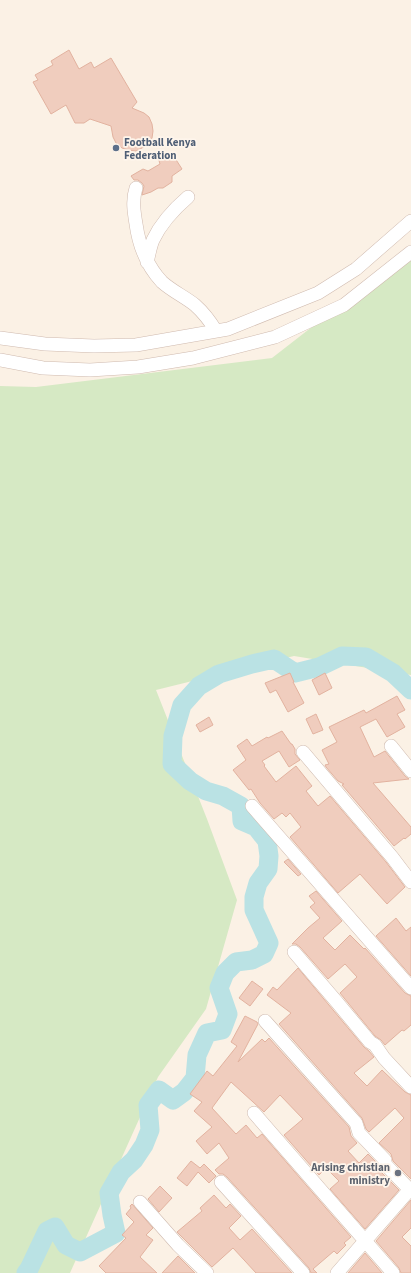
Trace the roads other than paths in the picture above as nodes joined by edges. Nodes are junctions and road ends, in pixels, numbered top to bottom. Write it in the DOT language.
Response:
graph roads {
  1 [pos="136,188"];
  2 [pos="188,197"];
  3 [pos="411,221"];
  4 [pos="411,252"];
  5 [pos="147,262"];
  6 [pos="216,331"];
  7 [pos="0,338"];
  8 [pos="0,360"];
  9 [pos="391,746"];
  10 [pos="303,752"];
  11 [pos="411,771"];
  12 [pos="252,806"];
  13 [pos="411,882"];
  14 [pos="294,952"];
  15 [pos="411,988"];
  16 [pos="265,1022"];
  17 [pos="411,1087"];
  18 [pos="254,1113"];
  19 [pos="221,1182"];
  20 [pos="411,1189"];
  21 [pos="140,1202"];
  22 [pos="365,1240"];
  23 [pos="207,1273"];
  24 [pos="303,1273"];
  25 [pos="337,1273"];
  26 [pos="393,1273"];
  1 -- 5 [label="street"];
  2 -- 5 [label="street"];
  3 -- 6 [label="street"];
  4 -- 8 [label="street"];
  5 -- 6 [label="street"];
  6 -- 7 [label="street"];
  9 -- 11 [label="street"];
  10 -- 13 [label="street"];
  12 -- 15 [label="street"];
  14 -- 17 [label="street"];
  16 -- 20 [label="street"];
  18 -- 22 [label="street"];
  19 -- 24 [label="street"];
  20 -- 22 [label="street"];
  21 -- 23 [label="street"];
  22 -- 25 [label="street"];
  22 -- 26 [label="street"];
}
